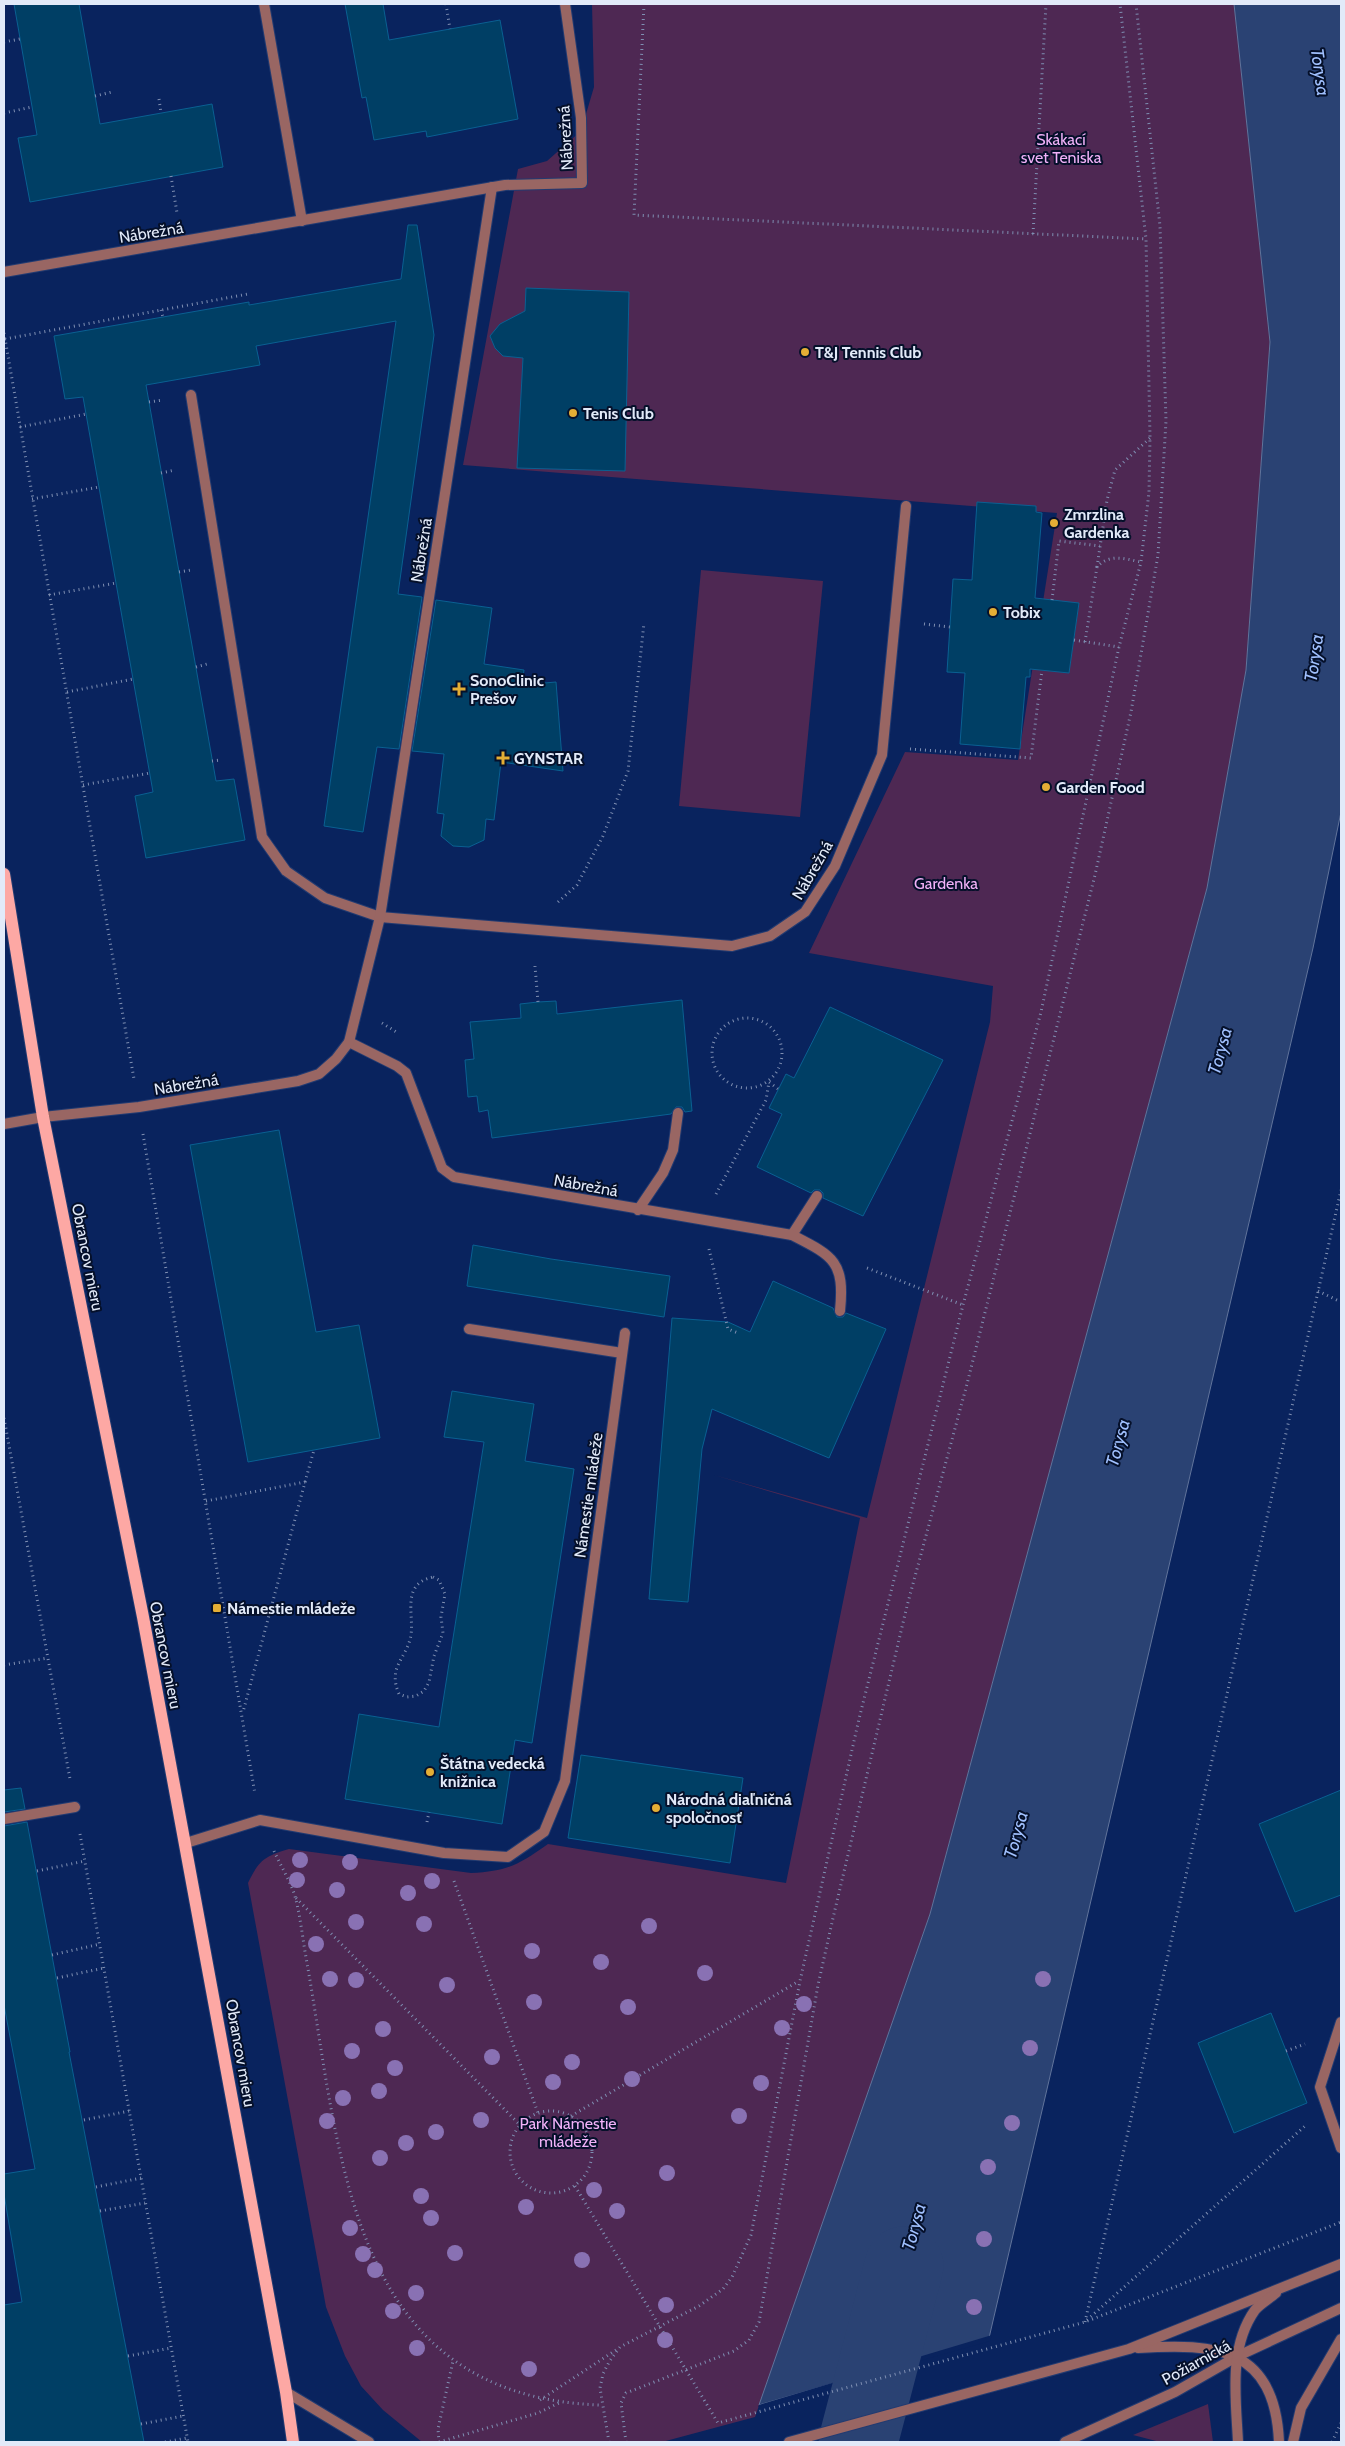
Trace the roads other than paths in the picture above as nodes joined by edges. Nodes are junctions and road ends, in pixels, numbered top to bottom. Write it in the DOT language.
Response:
graph roads {
  1 [pos="264,4"];
  2 [pos="565,4"];
  3 [pos="492,187"];
  4 [pos="302,221"];
  5 [pos="4,272"];
  6 [pos="191,395"];
  7 [pos="906,506"];
  8 [pos="4,874"];
  9 [pos="380,917"];
  10 [pos="349,1042"];
  11 [pos="678,1113"];
  12 [pos="43,1117"];
  13 [pos="4,1124"];
  14 [pos="817,1196"];
  15 [pos="638,1210"];
  16 [pos="792,1235"];
  17 [pos="840,1311"];
  18 [pos="469,1329"];
  19 [pos="625,1333"];
  20 [pos="622,1353"];
  21 [pos="75,1807"];
  22 [pos="4,1819"];
  23 [pos="186,1843"];
  24 [pos="1341,2022"];
  25 [pos="1341,2148"];
  26 [pos="1341,2264"];
  27 [pos="1286,2285"];
  28 [pos="1341,2308"];
  29 [pos="1341,2339"];
  30 [pos="1129,2349"];
  31 [pos="1238,2356"];
  32 [pos="286,2392"];
  33 [pos="294,2442"];
  34 [pos="369,2442"];
  35 [pos="789,2442"];
  36 [pos="1066,2442"];
  37 [pos="1238,2442"];
  38 [pos="1279,2442"];
  39 [pos="1293,2442"];
  1 -- 4 [label="street"];
  2 -- 3 [label="street, Nábrežná"];
  3 -- 4 [label="street, Nábrežná"];
  3 -- 9 [label="street, Nábrežná"];
  4 -- 5 [label="street, Nábrežná"];
  6 -- 9 [label="street, Nábrežná"];
  7 -- 9 [label="street, Nábrežná"];
  8 -- 12 [label="main road, Obrancov mieru"];
  9 -- 10 [label="street, Nábrežná"];
  10 -- 12 [label="street, Nábrežná"];
  10 -- 15 [label="street, Nábrežná"];
  11 -- 15 [label="street"];
  12 -- 13 [label="street, Nábrežná"];
  12 -- 23 [label="main road, Obrancov mieru"];
  14 -- 16 [label="street"];
  15 -- 16 [label="street, Nábrežná"];
  16 -- 17 [label="street, Nábrežná"];
  18 -- 20 [label="street"];
  19 -- 20 [label="street, Námestie mládeže"];
  20 -- 23 [label="street, Námestie mládeže"];
  21 -- 22 [label="street"];
  23 -- 32 [label="main road, Obrancov mieru"];
  24 -- 25 [label="street"];
  26 -- 27 [label="street, Požiarnická"];
  27 -- 30 [label="street, Požiarnická"];
  27 -- 31 [label="street"];
  28 -- 31 [label="street, Požiarnická"];
  29 -- 39 [label="street"];
  30 -- 31 [label="street"];
  30 -- 35 [label="street, Požiarnická"];
  31 -- 36 [label="street, Požiarnická"];
  31 -- 37 [label="street"];
  31 -- 38 [label="street"];
  32 -- 33 [label="main road, Obrancov mieru"];
  32 -- 34 [label="street"];
}
